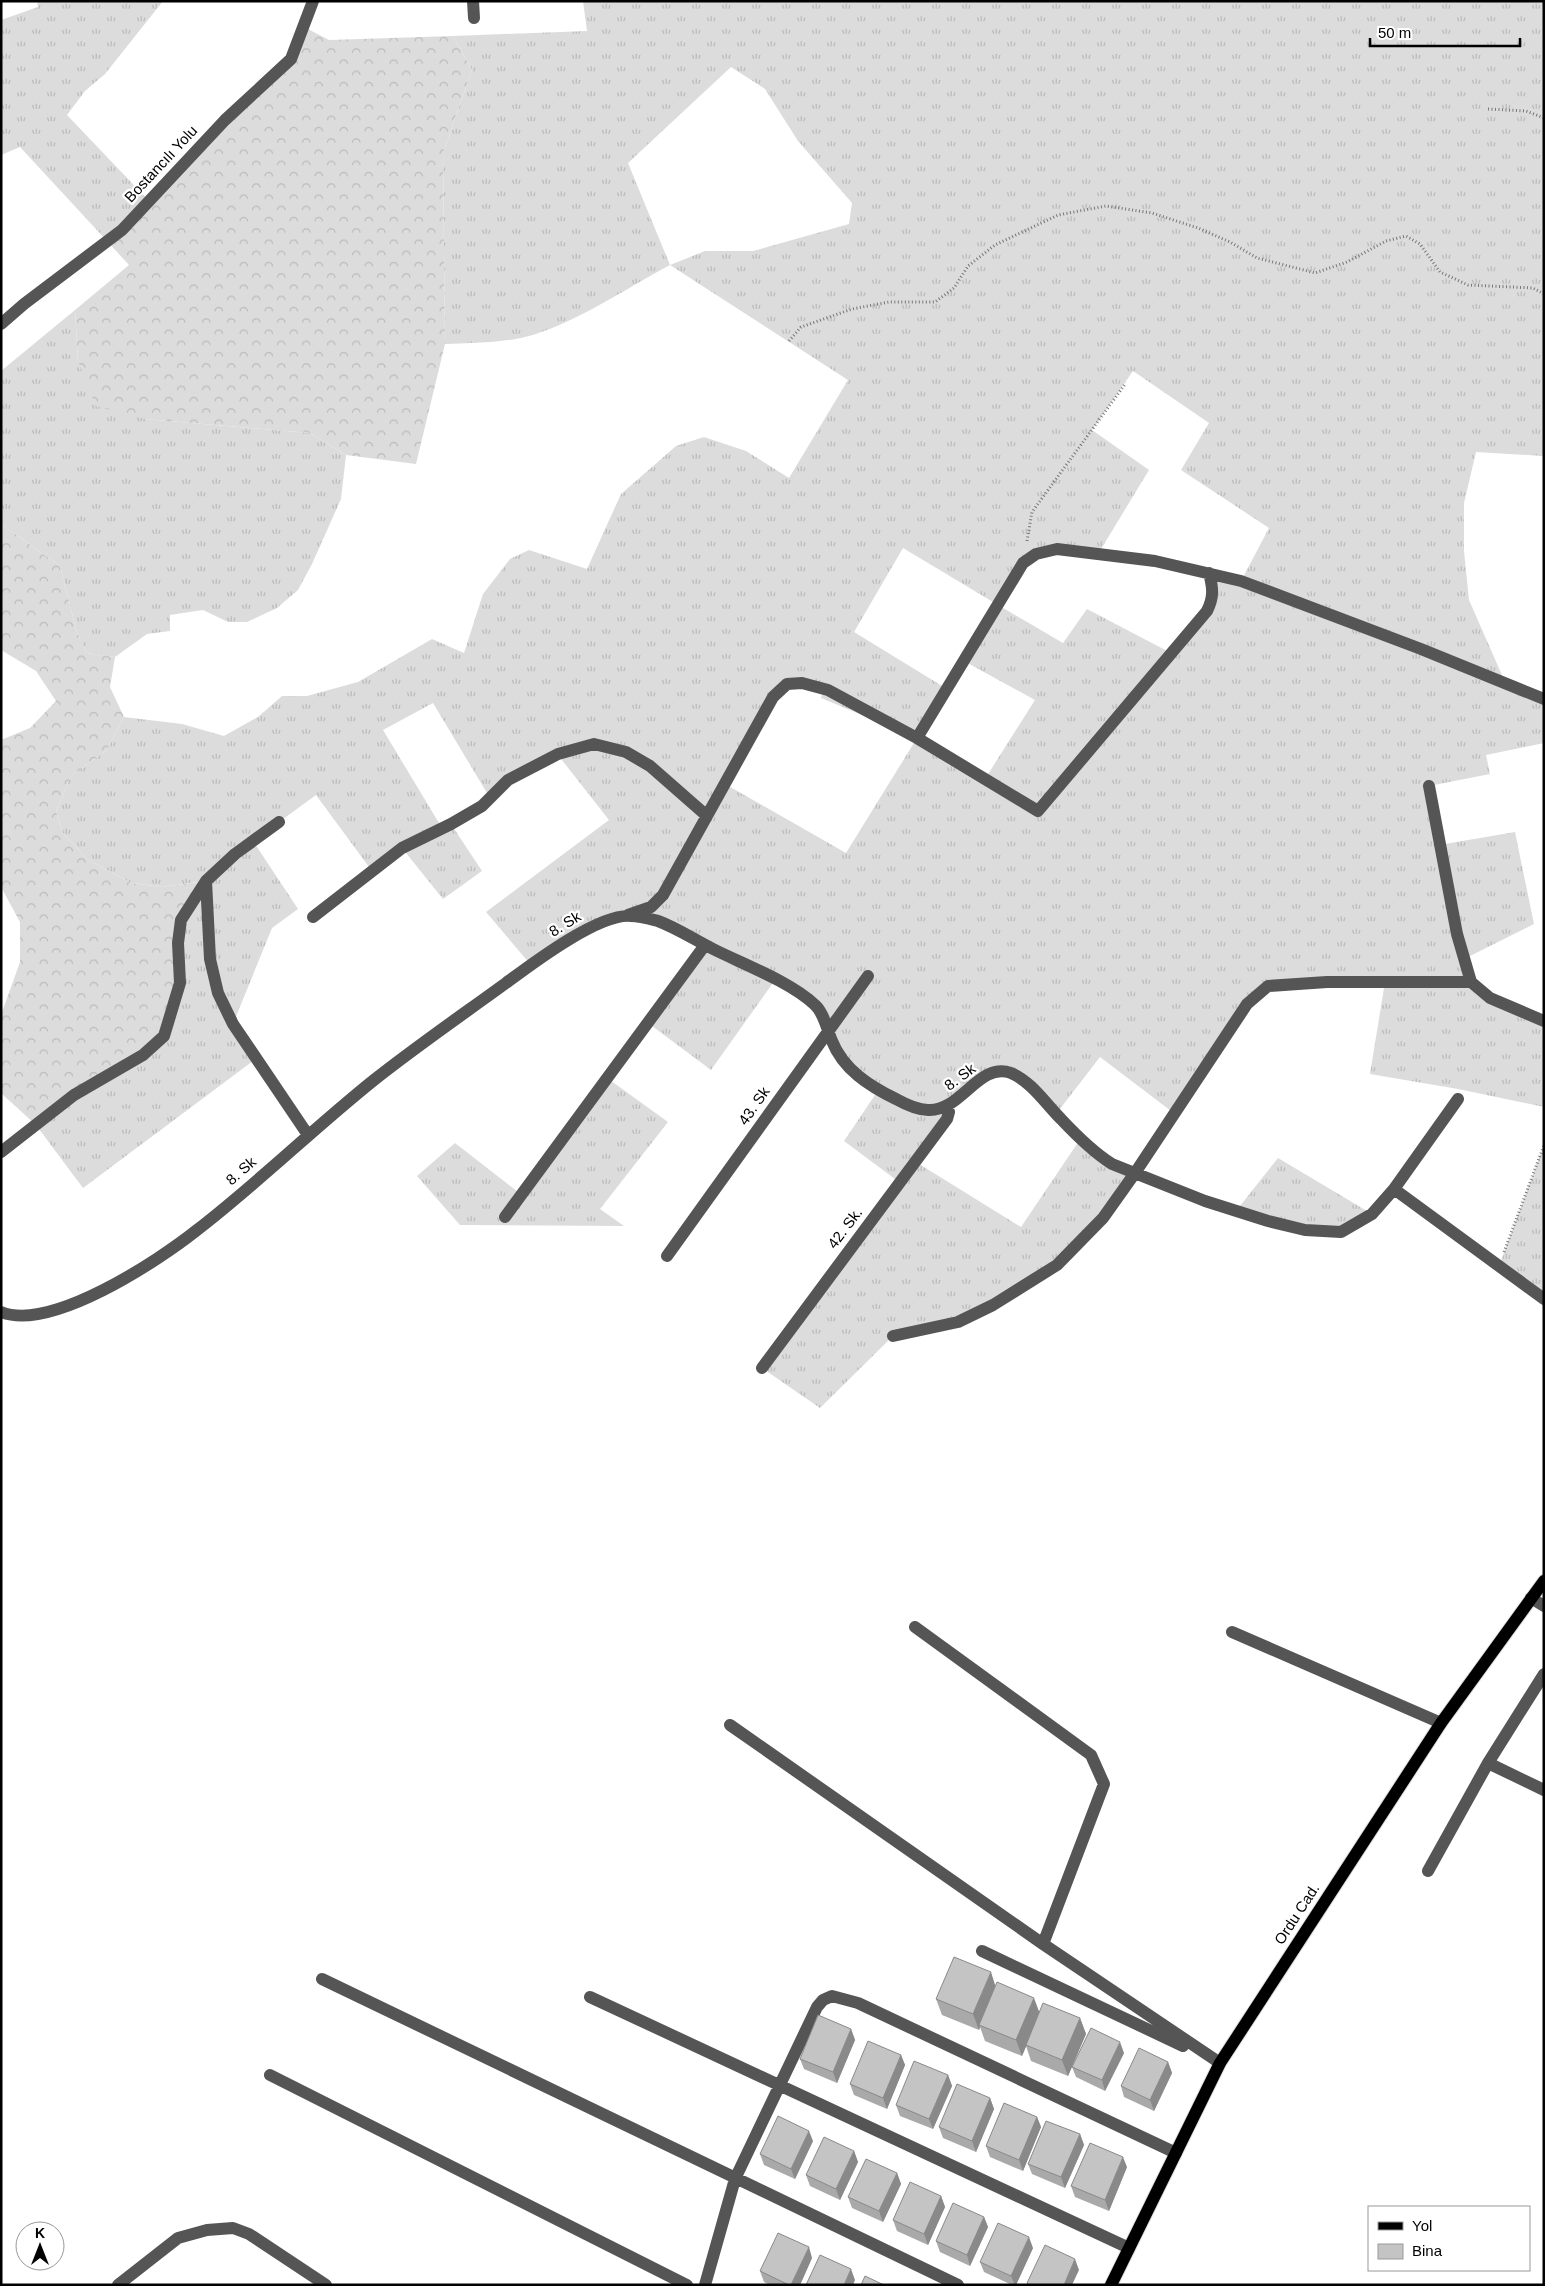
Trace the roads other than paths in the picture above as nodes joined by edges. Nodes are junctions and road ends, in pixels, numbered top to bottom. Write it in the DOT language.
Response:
graph roads {
  1 [pos="313,1"];
  2 [pos="473,1"];
  3 [pos="474,18"];
  4 [pos="1,324"];
  5 [pos="1209,573"];
  6 [pos="1544,700"];
  7 [pos="917,738"];
  8 [pos="1429,786"];
  9 [pos="707,816"];
  10 [pos="279,822"];
  11 [pos="206,881"];
  12 [pos="628,915"];
  13 [pos="313,917"];
  14 [pos="705,945"];
  15 [pos="868,976"];
  16 [pos="1471,982"];
  17 [pos="1544,1021"];
  18 [pos="827,1030"];
  19 [pos="1458,1099"];
  20 [pos="947,1106"];
  21 [pos="308,1135"];
  22 [pos="1,1152"];
  23 [pos="1135,1173"];
  24 [pos="1394,1189"];
  25 [pos="506,1217"];
  26 [pos="667,1256"];
  27 [pos="1544,1299"];
  28 [pos="4,1313"];
  29 [pos="894,1336"];
  30 [pos="762,1368"];
  31 [pos="1544,1581"];
  32 [pos="1531,1598"];
  33 [pos="1544,1606"];
  34 [pos="915,1627"];
  35 [pos="1232,1632"];
  36 [pos="1544,1674"];
  37 [pos="1441,1723"];
  38 [pos="730,1725"];
  39 [pos="1488,1763"];
  40 [pos="1544,1790"];
  41 [pos="1428,1871"];
  42 [pos="1043,1944"];
  43 [pos="982,1951"];
  44 [pos="322,1979"];
  45 [pos="590,1997"];
  46 [pos="1220,2063"];
  47 [pos="270,2075"];
  48 [pos="780,2085"];
  49 [pos="1176,2153"];
  50 [pos="735,2179"];
  51 [pos="1129,2248"];
  52 [pos="118,2285"];
  53 [pos="326,2285"];
  54 [pos="687,2285"];
  55 [pos="705,2285"];
  56 [pos="958,2285"];
  57 [pos="1111,2285"];
  1 -- 4 [label="street, Bostancılı Yolu"];
  2 -- 3 [label="street"];
  5 -- 6 [label="street"];
  5 -- 7 [label="street"];
  5 -- 7 [label="street"];
  7 -- 9 [label="street"];
  8 -- 16 [label="street"];
  9 -- 12 [label="street"];
  9 -- 13 [label="street"];
  10 -- 11 [label="street"];
  11 -- 21 [label="street"];
  11 -- 22 [label="street"];
  12 -- 14 [label="street, 8. Sk"];
  12 -- 21 [label="street, 8. Sk"];
  14 -- 18 [label="street, 8. Sk"];
  14 -- 25 [label="street"];
  15 -- 18 [label="street, 43. Sk"];
  16 -- 17 [label="street"];
  16 -- 23 [label="street"];
  18 -- 20 [label="street, 8. Sk"];
  18 -- 26 [label="street, 43. Sk"];
  19 -- 24 [label="street, 8. Sk"];
  20 -- 23 [label="street, 8. Sk"];
  20 -- 30 [label="street, 42. Sk."];
  21 -- 28 [label="street, 8. Sk"];
  23 -- 24 [label="street, 8. Sk"];
  23 -- 29 [label="street"];
  24 -- 27 [label="street"];
  31 -- 32 [label="main road, Ordu Cad."];
  32 -- 33 [label="street"];
  32 -- 37 [label="main road, Ordu Cad."];
  34 -- 42 [label="street"];
  35 -- 37 [label="street"];
  36 -- 39 [label="street"];
  37 -- 46 [label="main road, Ordu Cad."];
  38 -- 42 [label="street"];
  39 -- 40 [label="street"];
  39 -- 41 [label="street"];
  42 -- 46 [label="street"];
  43 -- 46 [label="street"];
  44 -- 50 [label="street"];
  45 -- 48 [label="street"];
  46 -- 49 [label="main road, Ordu Cad."];
  47 -- 54 [label="street"];
  48 -- 49 [label="street"];
  48 -- 50 [label="street"];
  48 -- 51 [label="street"];
  49 -- 51 [label="main road, Ordu Cad."];
  50 -- 55 [label="street"];
  50 -- 56 [label="street"];
  51 -- 57 [label="main road, Ordu Cad."];
  52 -- 53 [label="street"];
}
